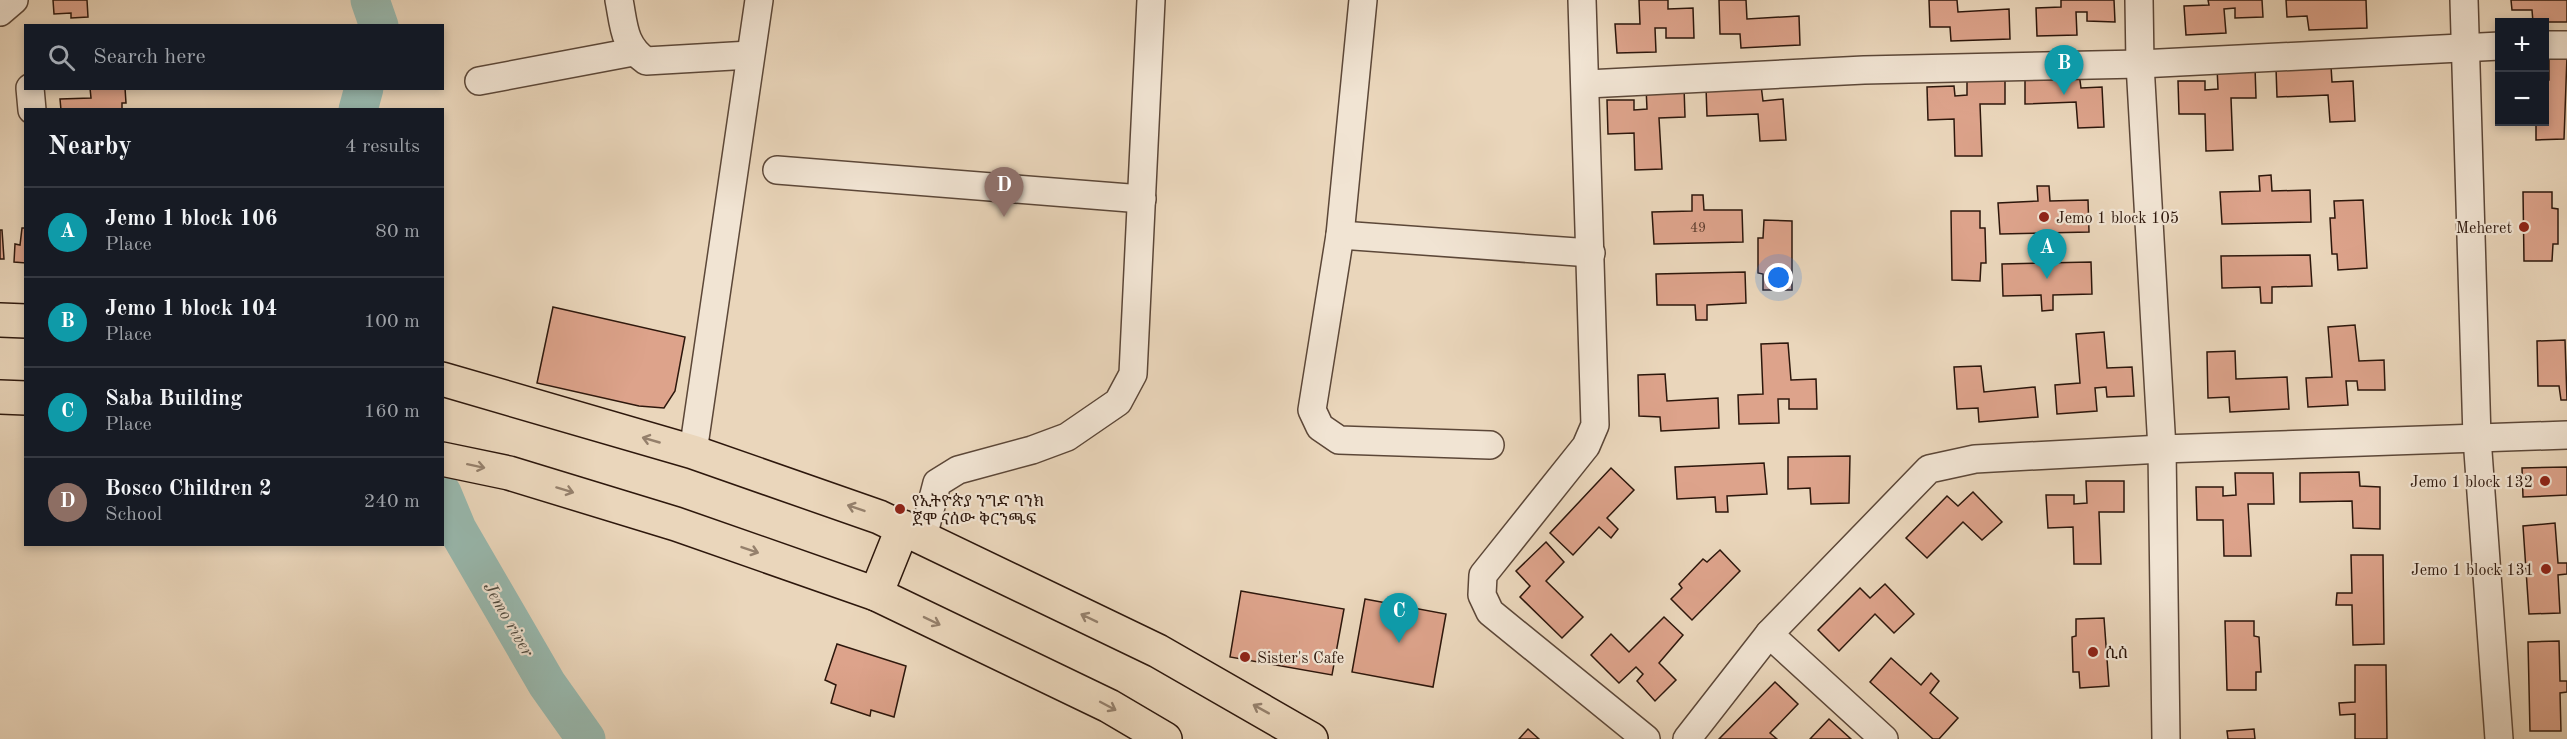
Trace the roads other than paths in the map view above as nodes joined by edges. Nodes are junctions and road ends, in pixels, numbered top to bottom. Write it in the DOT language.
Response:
graph roads {
  1 [pos="14,0"];
  2 [pos="619,0"];
  3 [pos="759,0"];
  4 [pos="1151,0"];
  5 [pos="1363,0"];
  6 [pos="1582,0"];
  7 [pos="2139,0"];
  8 [pos="2464,0"];
  9 [pos="0,12"];
  10 [pos="2549,45"];
  11 [pos="2567,45"];
  12 [pos="2495,46"];
  13 [pos="2466,47"];
  14 [pos="633,52"];
  15 [pos="750,55"];
  16 [pos="2140,64"];
  17 [pos="479,81"];
  18 [pos="1587,84"];
  19 [pos="30,90"];
  20 [pos="32,108"];
  21 [pos="777,170"];
  22 [pos="1142,199"];
  23 [pos="1340,235"];
  24 [pos="1591,253"];
  25 [pos="0,320"];
  26 [pos="24,321"];
  27 [pos="444,380"];
  28 [pos="0,396"];
  29 [pos="24,398"];
  30 [pos="2567,435"];
  31 [pos="2477,438"];
  32 [pos="1490,445"];
  33 [pos="2162,449"];
  34 [pos="693,452"];
  35 [pos="444,459"];
  36 [pos="913,532"];
  37 [pos="876,594"];
  38 [pos="1769,634"];
  39 [pos="1165,739"];
  40 [pos="1311,739"];
  41 [pos="1646,739"];
  42 [pos="1687,739"];
  43 [pos="1884,739"];
  44 [pos="2166,739"];
  45 [pos="2499,739"];
  1 -- 9 [label="street"];
  2 -- 14 [label="street"];
  3 -- 15 [label="street"];
  4 -- 22 [label="street"];
  5 -- 23 [label="street"];
  6 -- 18 [label="street"];
  7 -- 16 [label="street"];
  8 -- 13 [label="street"];
  10 -- 11 [label="street"];
  12 -- 13 [label="street"];
  13 -- 16 [label="street"];
  13 -- 31 [label="street"];
  14 -- 15 [label="street"];
  14 -- 17 [label="street"];
  15 -- 34 [label="street"];
  16 -- 18 [label="street"];
  16 -- 33 [label="street"];
  18 -- 24 [label="street"];
  19 -- 20 [label="street"];
  21 -- 22 [label="street"];
  22 -- 36 [label="street"];
  23 -- 24 [label="street"];
  23 -- 32 [label="street"];
  24 -- 41 [label="street"];
  25 -- 26 [label="main road"];
  34 -- 27 [label="main road, one-way"];
  28 -- 29 [label="main road"];
  30 -- 31 [label="street"];
  31 -- 33 [label="street"];
  31 -- 45 [label="street"];
  33 -- 38 [label="street"];
  33 -- 44 [label="street"];
  36 -- 34 [label="main road, one-way"];
  35 -- 37 [label="main road, one-way"];
  36 -- 37 [label="main road"];
  40 -- 36 [label="main road, one-way"];
  37 -- 39 [label="main road, one-way"];
  38 -- 42 [label="street"];
  38 -- 43 [label="street"];
}
